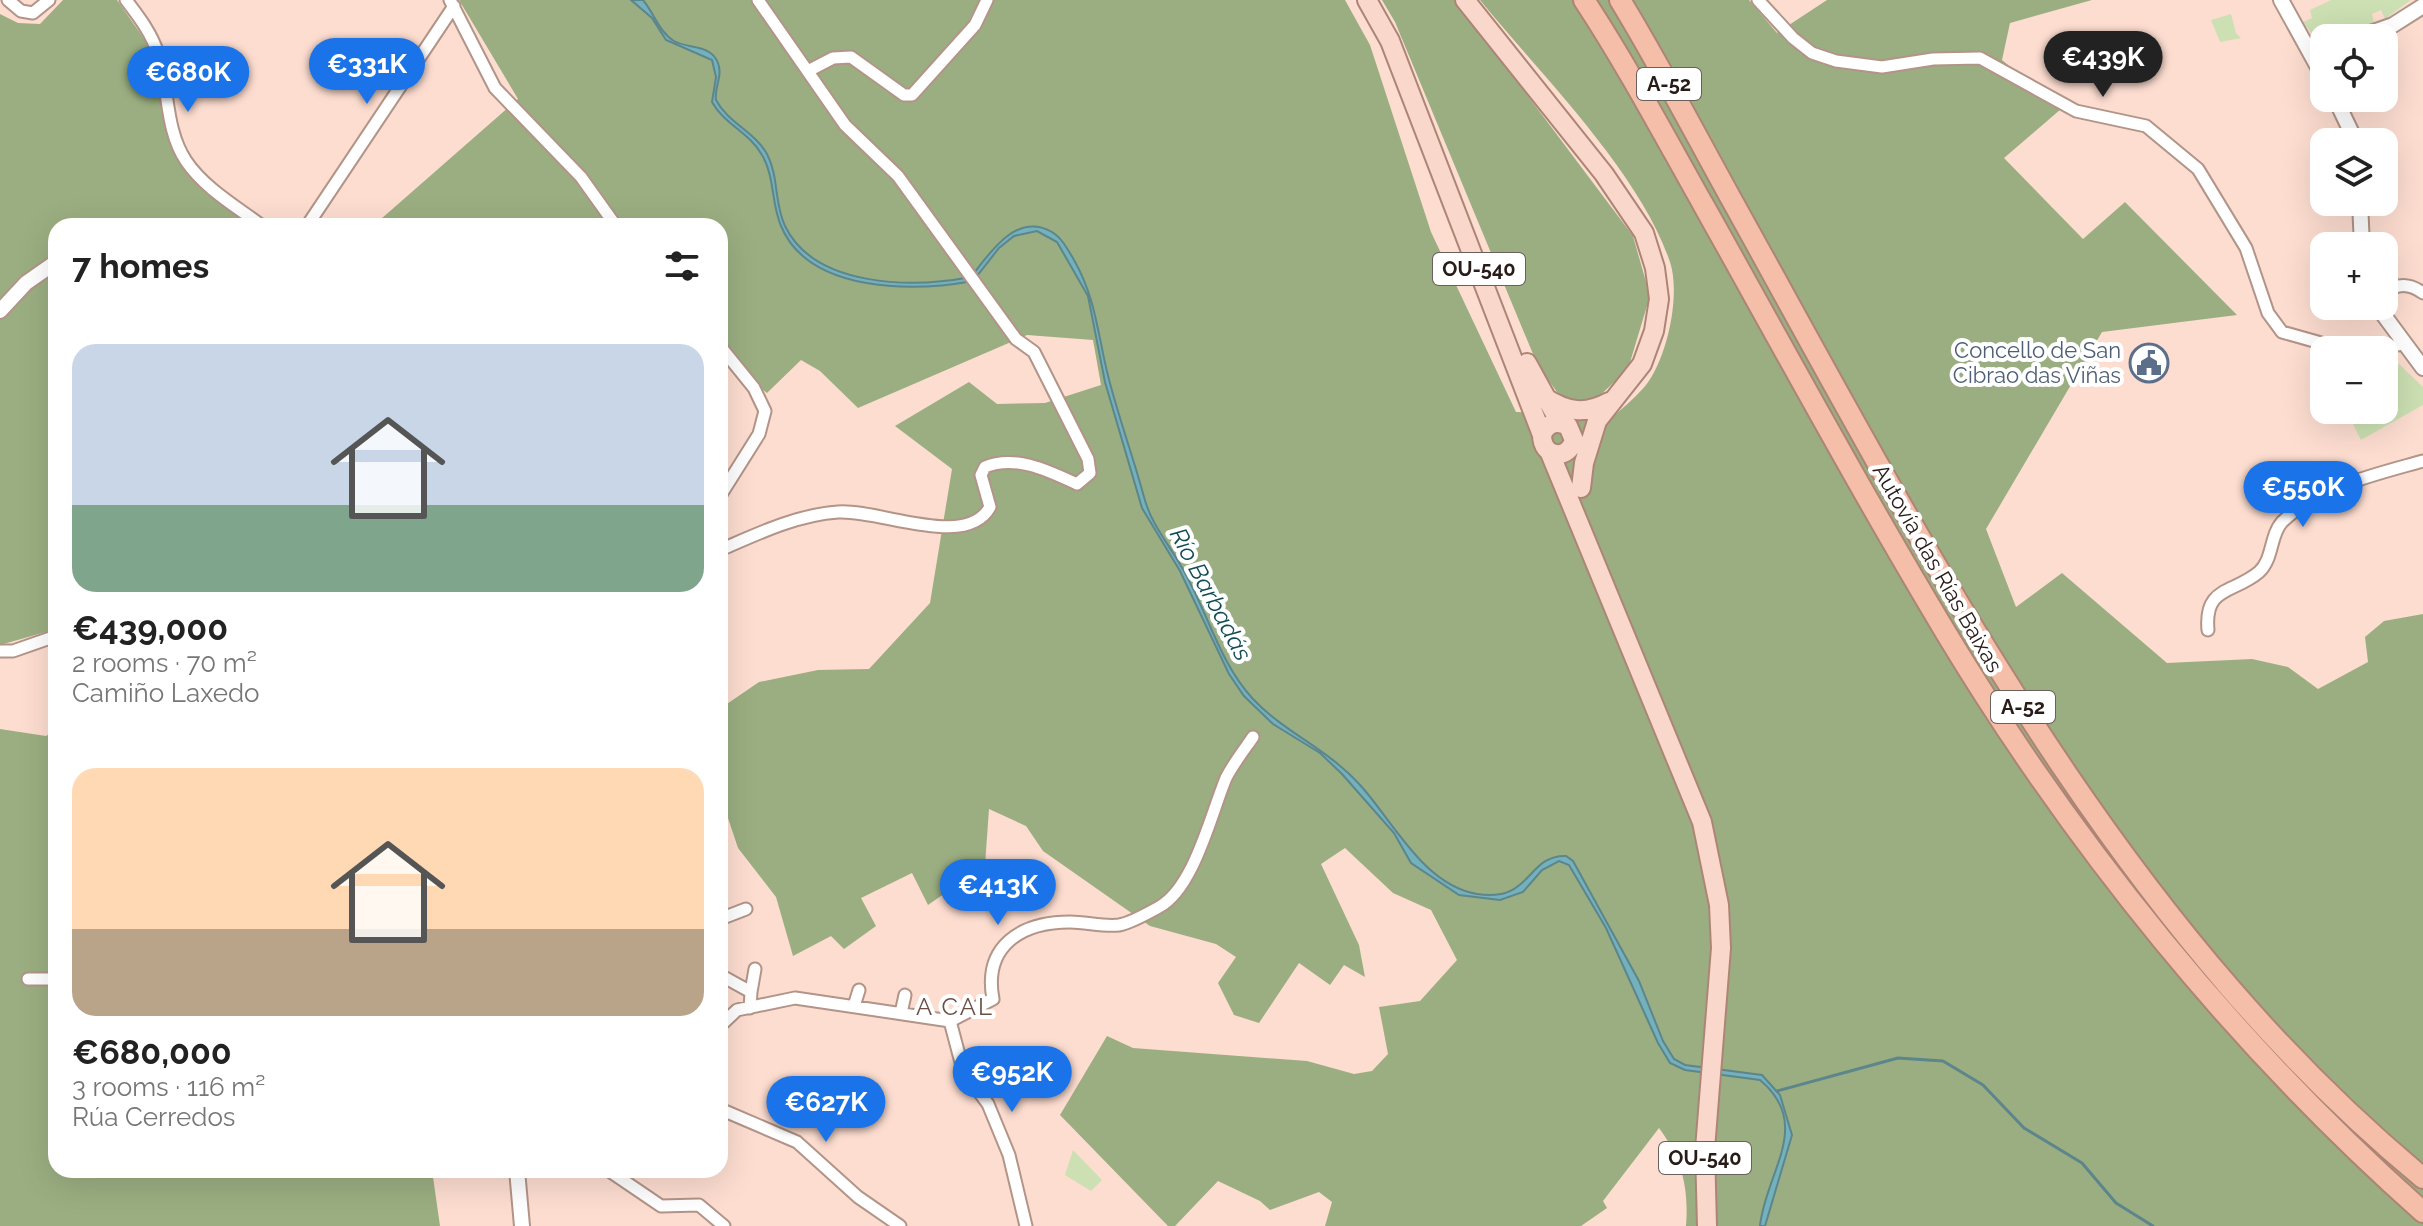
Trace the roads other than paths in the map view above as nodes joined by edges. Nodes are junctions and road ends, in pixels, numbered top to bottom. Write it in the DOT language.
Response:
graph roads {
  1 [pos="8,0"];
  2 [pos="49,0"];
  3 [pos="126,0"];
  4 [pos="758,0"];
  5 [pos="987,0"];
  6 [pos="1367,0"];
  7 [pos="1465,0"];
  8 [pos="1575,0"];
  9 [pos="1584,0"];
  10 [pos="1620,0"];
  11 [pos="1758,0"];
  12 [pos="2281,0"];
  13 [pos="452,3"];
  14 [pos="2423,6"];
  15 [pos="2395,24"];
  16 [pos="2310,42"];
  17 [pos="808,71"];
  18 [pos="1415,104"];
  19 [pos="1665,138"];
  20 [pos="252,218"];
  21 [pos="312,218"];
  22 [pos="610,218"];
  23 [pos="48,268"];
  24 [pos="2398,285"];
  25 [pos="2423,293"];
  26 [pos="0,311"];
  27 [pos="2386,320"];
  28 [pos="2310,340"];
  29 [pos="2402,344"];
  30 [pos="2398,345"];
  31 [pos="728,356"];
  32 [pos="2423,368"];
  33 [pos="1543,396"];
  34 [pos="1594,416"];
  35 [pos="1563,423"];
  36 [pos="1542,435"];
  37 [pos="1572,447"];
  38 [pos="1550,453"];
  39 [pos="2423,461"];
  40 [pos="728,483"];
  41 [pos="1581,488"];
  42 [pos="728,547"];
  43 [pos="2208,630"];
  44 [pos="48,639"];
  45 [pos="0,651"];
  46 [pos="1644,676"];
  47 [pos="1253,737"];
  48 [pos="746,909"];
  49 [pos="728,916"];
  50 [pos="755,969"];
  51 [pos="28,979"];
  52 [pos="48,979"];
  53 [pos="728,979"];
  54 [pos="859,990"];
  55 [pos="751,992"];
  56 [pos="905,995"];
  57 [pos="854,1006"];
  58 [pos="750,1008"];
  59 [pos="901,1013"];
  60 [pos="728,1018"];
  61 [pos="950,1021"];
  62 [pos="728,1112"];
  63 [pos="518,1178"];
  64 [pos="620,1178"];
  65 [pos="2423,1178"];
  66 [pos="2423,1212"];
  67 [pos="522,1226"];
  68 [pos="724,1226"];
  69 [pos="900,1226"];
  70 [pos="1026,1226"];
  71 [pos="1707,1226"];
  1 -- 2 [label="street"];
  3 -- 20 [label="street"];
  4 -- 17 [label="street"];
  5 -- 17 [label="street"];
  6 -- 18 [label="main road, OU-540"];
  7 -- 34 [label="main road"];
  8 -- 19 [label="highway"];
  9 -- 19 [label="highway, Autovía das Rías Baixas / A-52"];
  10 -- 65 [label="highway, Autovía das Rías Baixas / A-52"];
  11 -- 28 [label="street"];
  12 -- 16 [label="street"];
  13 -- 21 [label="street"];
  13 -- 22 [label="street"];
  14 -- 15 [label="street"];
  17 -- 42 [label="street"];
  18 -- 33 [label="main road"];
  18 -- 36 [label="main road, OU-540"];
  19 -- 66 [label="highway, Autovía das Rías Baixas / A-52"];
  23 -- 26 [label="street"];
  24 -- 25 [label="street"];
  27 -- 29 [label="street"];
  29 -- 30 [label="street"];
  29 -- 32 [label="street"];
  31 -- 40 [label="street"];
  33 -- 34 [label="main road"];
  33 -- 35 [label="main road"];
  34 -- 35 [label="main road"];
  34 -- 37 [label="main road"];
  34 -- 41 [label="main road"];
  35 -- 36 [label="main road"];
  35 -- 37 [label="main road"];
  36 -- 38 [label="main road"];
  37 -- 38 [label="main road"];
  37 -- 41 [label="main road"];
  38 -- 46 [label="main road, OU-540"];
  39 -- 43 [label="street"];
  41 -- 46 [label="main road"];
  44 -- 45 [label="street"];
  46 -- 71 [label="main road, OU-540"];
  47 -- 61 [label="street"];
  48 -- 49 [label="street"];
  50 -- 55 [label="street"];
  51 -- 52 [label="street"];
  53 -- 55 [label="street"];
  54 -- 57 [label="street"];
  55 -- 58 [label="street"];
  56 -- 59 [label="street"];
  57 -- 58 [label="street"];
  57 -- 59 [label="street"];
  58 -- 60 [label="street"];
  59 -- 61 [label="street"];
  61 -- 70 [label="street"];
  62 -- 69 [label="street"];
  63 -- 67 [label="street"];
  64 -- 68 [label="street"];
}
